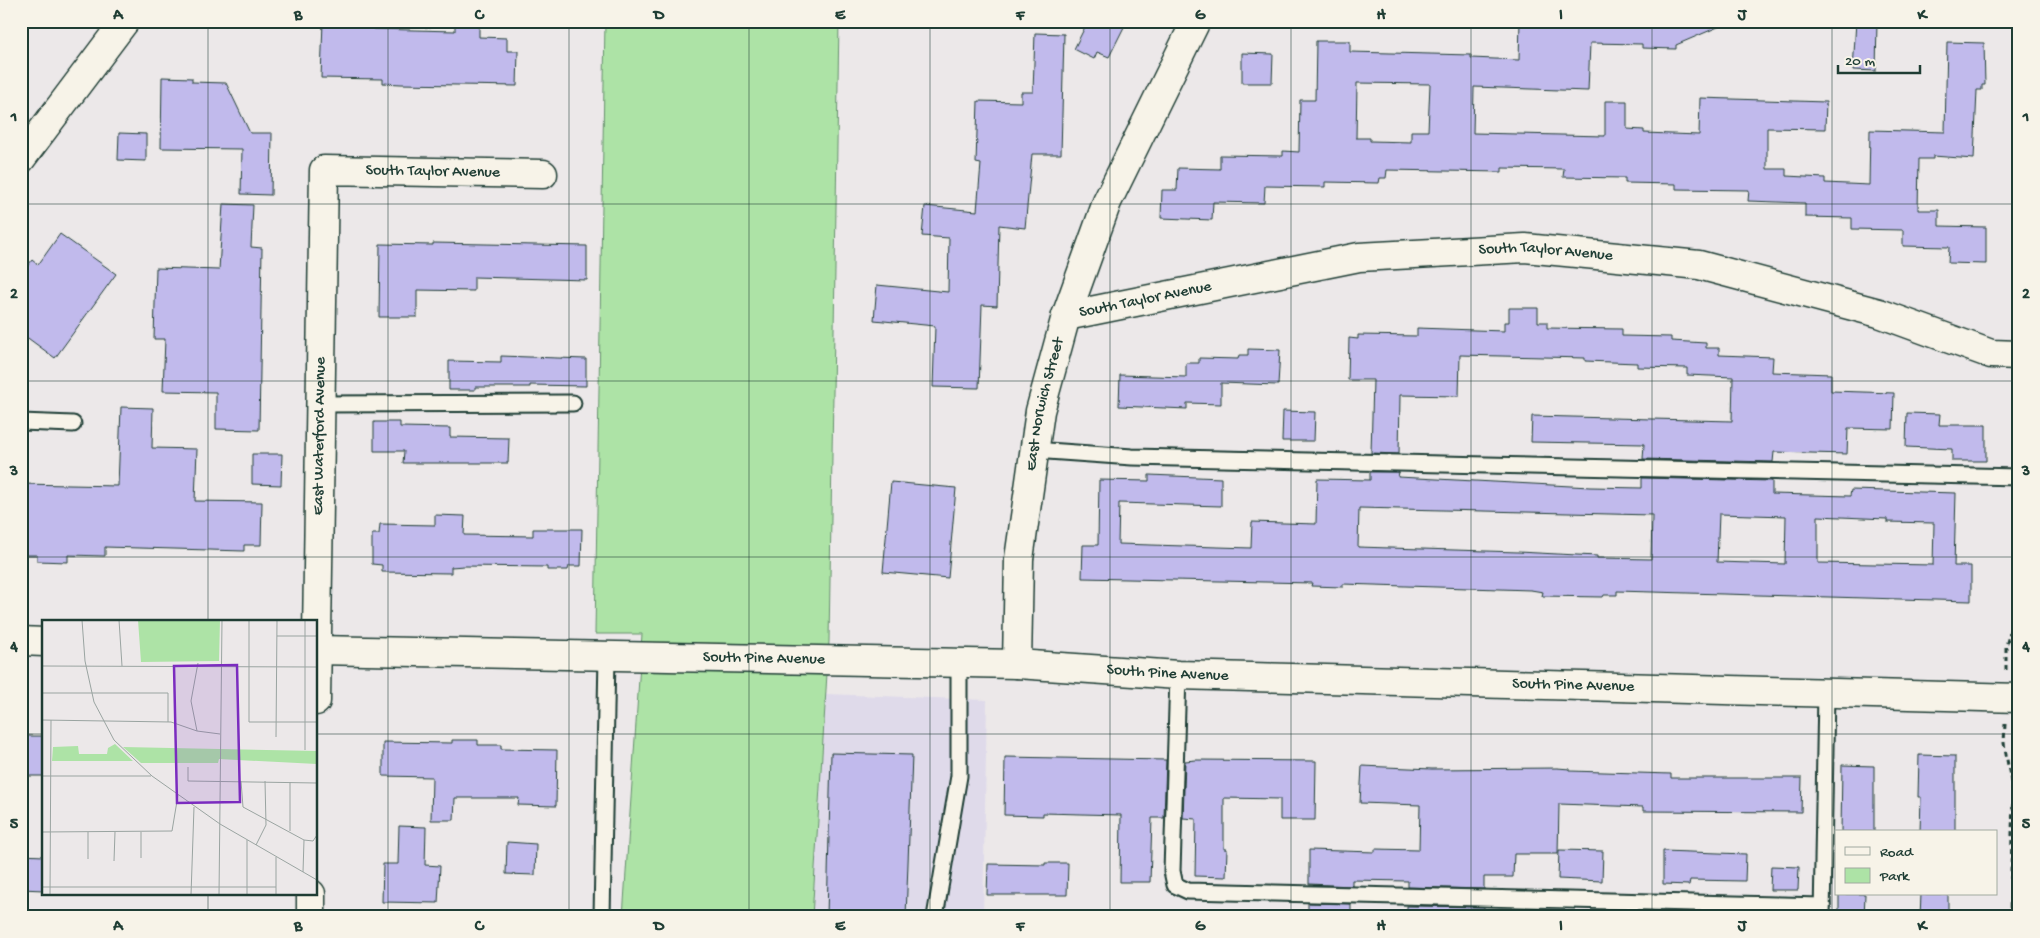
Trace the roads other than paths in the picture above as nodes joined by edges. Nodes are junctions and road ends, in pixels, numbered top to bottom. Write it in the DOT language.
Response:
graph roads {
  1 [pos="124,21"];
  2 [pos="1196,21"];
  3 [pos="21,159"];
  4 [pos="324,170"];
  5 [pos="543,174"];
  6 [pos="1066,316"];
  7 [pos="2019,355"];
  8 [pos="573,403"];
  9 [pos="320,404"];
  10 [pos="21,422"];
  11 [pos="73,424"];
  12 [pos="1034,450"];
  13 [pos="2019,477"];
  14 [pos="317,620"];
  15 [pos="21,641"];
  16 [pos="42,642"];
  17 [pos="318,650"];
  18 [pos="607,656"];
  19 [pos="959,663"];
  20 [pos="1016,664"];
  21 [pos="1178,675"];
  22 [pos="1826,693"];
  23 [pos="2019,698"];
  24 [pos="311,896"];
  25 [pos="1822,911"];
  26 [pos="311,917"];
  27 [pos="602,917"];
  28 [pos="935,917"];
  1 -- 3 [label="street"];
  2 -- 6 [label="street, East Norwich Street"];
  4 -- 5 [label="street, South Taylor Avenue"];
  4 -- 9 [label="street, East Waterford Avenue"];
  6 -- 7 [label="street, South Taylor Avenue"];
  6 -- 12 [label="street, East Norwich Street"];
  8 -- 9 [label="lane"];
  9 -- 14 [label="street, East Waterford Avenue"];
  10 -- 11 [label="lane"];
  12 -- 13 [label="lane"];
  12 -- 20 [label="street, East Norwich Street"];
  15 -- 16 [label="street"];
  17 -- 18 [label="street, South Pine Avenue"];
  18 -- 19 [label="street, South Pine Avenue"];
  18 -- 27 [label="lane"];
  19 -- 20 [label="street, South Pine Avenue"];
  19 -- 28 [label="lane"];
  20 -- 21 [label="street, South Pine Avenue"];
  21 -- 22 [label="street, South Pine Avenue"];
  21 -- 25 [label="lane"];
  22 -- 23 [label="street, South Pine Avenue"];
  22 -- 25 [label="lane"];
  24 -- 26 [label="street"];
}
